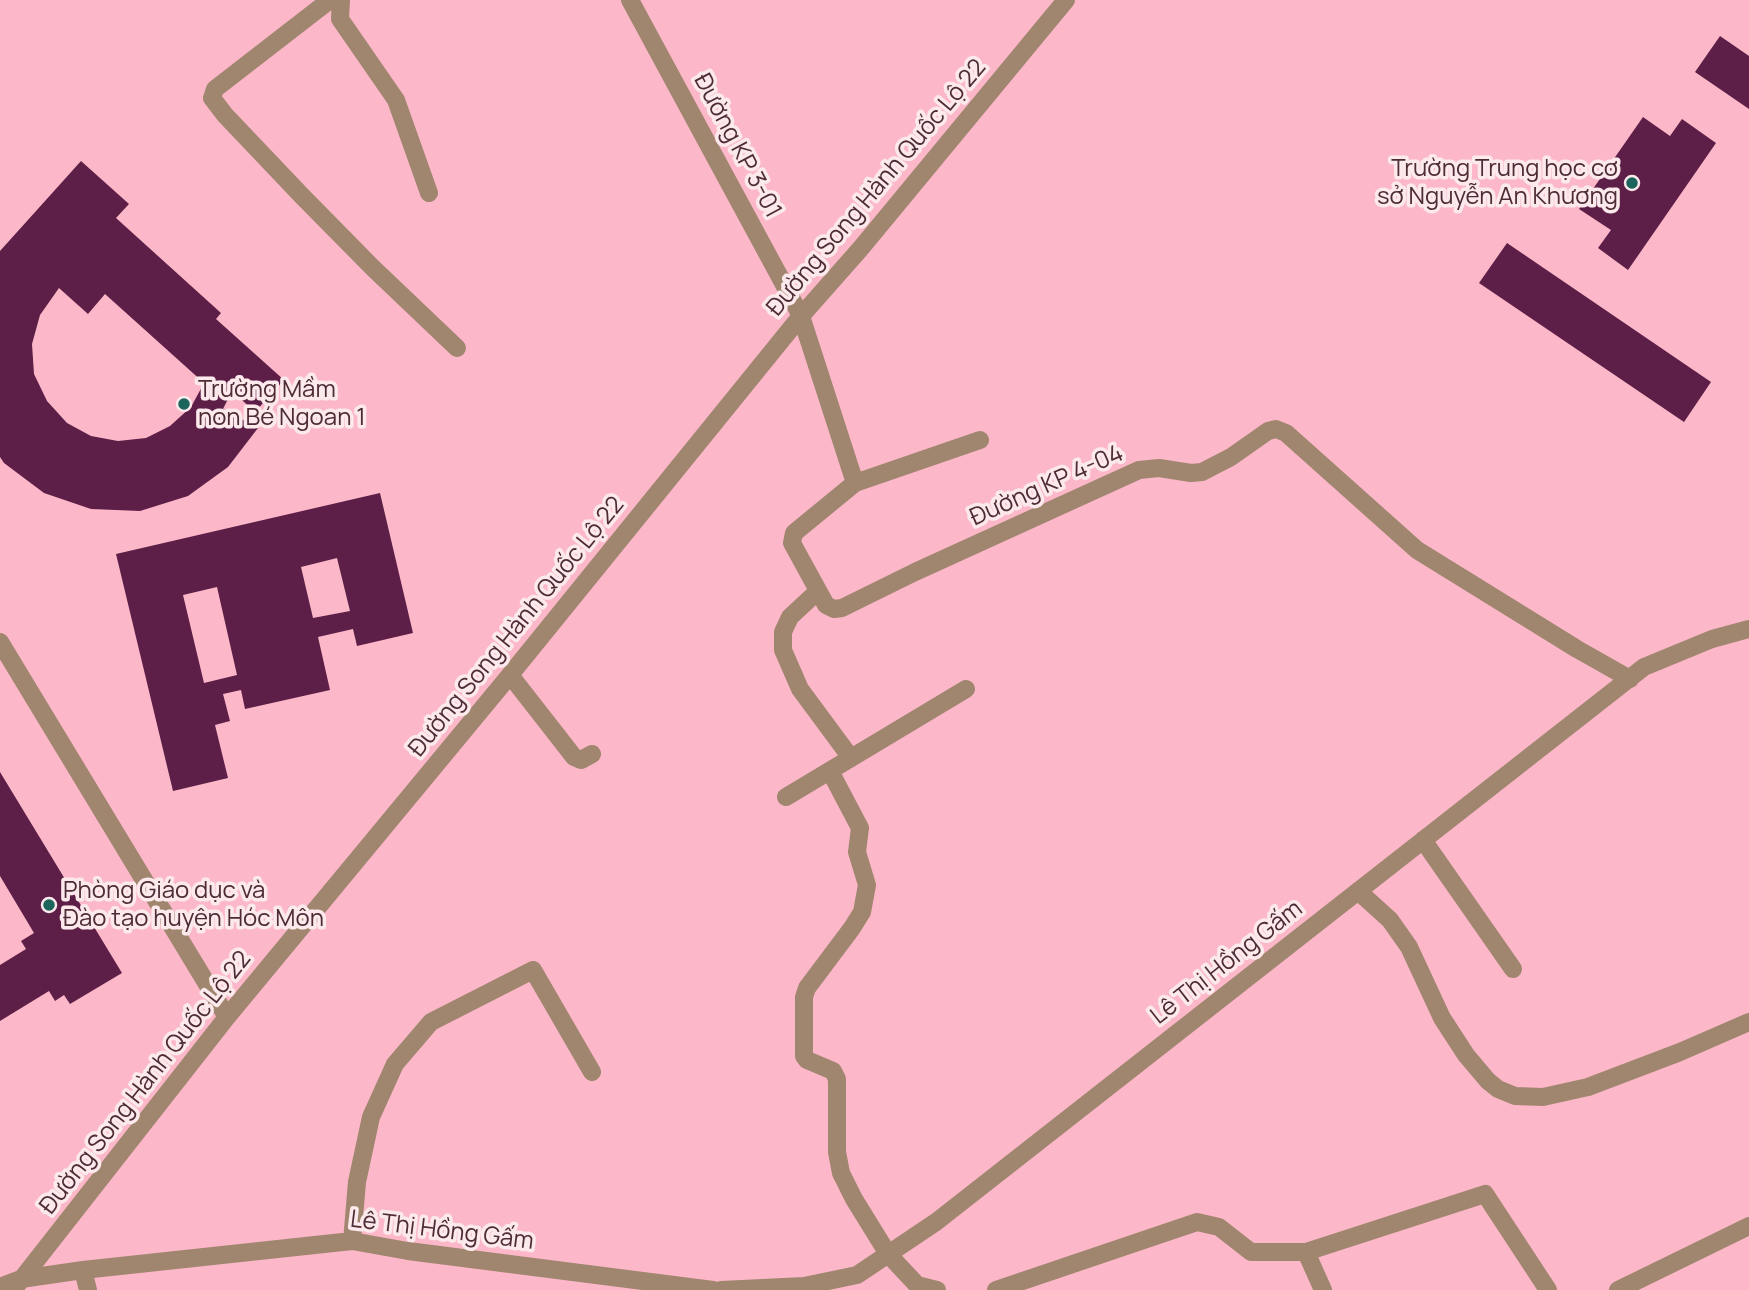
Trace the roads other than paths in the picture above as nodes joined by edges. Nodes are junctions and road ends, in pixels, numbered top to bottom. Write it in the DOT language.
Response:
graph roads {
  1 [pos="330,0"];
  2 [pos="341,0"];
  3 [pos="630,0"];
  4 [pos="1066,0"];
  5 [pos="429,192"];
  6 [pos="801,316"];
  7 [pos="457,348"];
  8 [pos="980,440"];
  9 [pos="855,483"];
  10 [pos="818,591"];
  11 [pos="1749,629"];
  12 [pos="0,642"];
  13 [pos="510,675"];
  14 [pos="1630,678"];
  15 [pos="966,689"];
  16 [pos="592,754"];
  17 [pos="851,758"];
  18 [pos="830,771"];
  19 [pos="786,797"];
  20 [pos="1423,840"];
  21 [pos="1358,891"];
  22 [pos="1513,968"];
  23 [pos="227,1017"];
  24 [pos="1749,1022"];
  25 [pos="592,1072"];
  26 [pos="1749,1226"];
  27 [pos="352,1241"];
  28 [pos="1306,1252"];
  29 [pos="888,1254"];
  30 [pos="83,1270"];
  31 [pos="17,1285"];
  32 [pos="0,1287"];
  33 [pos="804,1288"];
  34 [pos="88,1290"];
  35 [pos="713,1290"];
  36 [pos="720,1290"];
  37 [pos="937,1290"];
  38 [pos="996,1290"];
  39 [pos="1323,1290"];
  40 [pos="1548,1290"];
  41 [pos="1618,1290"];
  1 -- 7 [label="street"];
  2 -- 5 [label="street"];
  3 -- 6 [label="street, Đường KP 3-01"];
  4 -- 6 [label="street, Đường Song Hành Quốc Lộ 22"];
  6 -- 9 [label="street"];
  6 -- 13 [label="street, Đường Song Hành Quốc Lộ 22"];
  8 -- 9 [label="street"];
  9 -- 10 [label="street, Đường KP 4-04"];
  10 -- 14 [label="street, Đường KP 4-04"];
  10 -- 17 [label="street"];
  11 -- 14 [label="street, Lê Thị Hồng Gấm"];
  12 -- 23 [label="street"];
  13 -- 16 [label="street"];
  13 -- 23 [label="street, Đường Song Hành Quốc Lộ 22"];
  14 -- 20 [label="street, Lê Thị Hồng Gấm"];
  15 -- 17 [label="street"];
  17 -- 18 [label="street"];
  18 -- 19 [label="street"];
  18 -- 29 [label="street"];
  20 -- 21 [label="street, Lê Thị Hồng Gấm"];
  20 -- 22 [label="street"];
  21 -- 24 [label="street"];
  21 -- 29 [label="street, Lê Thị Hồng Gấm"];
  23 -- 31 [label="street, Đường Song Hành Quốc Lộ 22"];
  25 -- 27 [label="street"];
  26 -- 41 [label="street"];
  27 -- 30 [label="street, Lê Thị Hồng Gấm"];
  27 -- 35 [label="street, Lê Thị Hồng Gấm"];
  28 -- 38 [label="street"];
  28 -- 39 [label="street"];
  28 -- 40 [label="street"];
  29 -- 33 [label="street, Lê Thị Hồng Gấm"];
  29 -- 37 [label="street"];
  30 -- 31 [label="street, Lê Thị Hồng Gấm"];
  30 -- 34 [label="street"];
  31 -- 32 [label="street, Lê Thị Hồng Gấm"];
  33 -- 36 [label="street, Lê Thị Hồng Gấm"];
}
